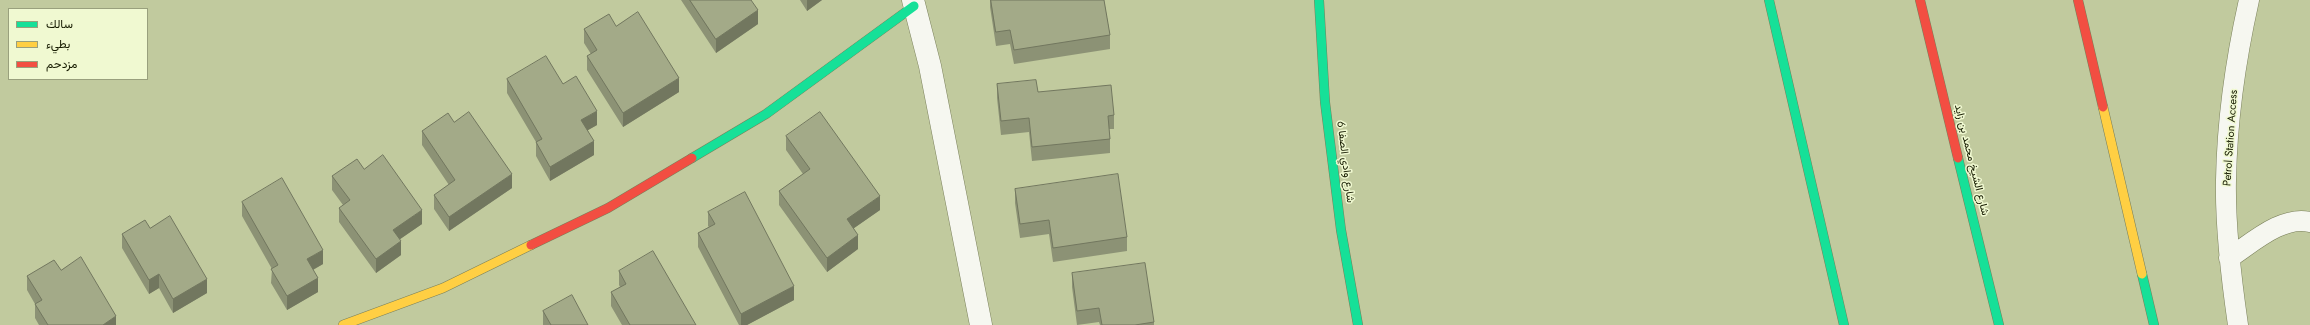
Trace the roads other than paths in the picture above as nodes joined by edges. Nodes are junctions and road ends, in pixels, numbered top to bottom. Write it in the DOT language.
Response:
graph roads {
  1 [pos="1319,0"];
  2 [pos="1768,0"];
  3 [pos="1920,0"];
  4 [pos="2078,0"];
  5 [pos="2249,0"];
  6 [pos="914,3"];
  7 [pos="2310,222"];
  8 [pos="2229,258"];
  9 [pos="343,325"];
  10 [pos="981,325"];
  11 [pos="1358,325"];
  12 [pos="1844,325"];
  13 [pos="1999,325"];
  14 [pos="2154,325"];
  15 [pos="2238,325"];
  1 -- 11 [label="main road, شارع وادي الصفا 6"];
  2 -- 12 [label="main road"];
  3 -- 13 [label="main road, شارع الشيخ محمد بن زايد"];
  4 -- 14 [label="main road"];
  5 -- 8 [label="lane, Petrol Station Access"];
  6 -- 9 [label="main road"];
  6 -- 10 [label="street"];
  7 -- 8 [label="lane"];
  8 -- 15 [label="lane, Petrol Station Access"];
}
